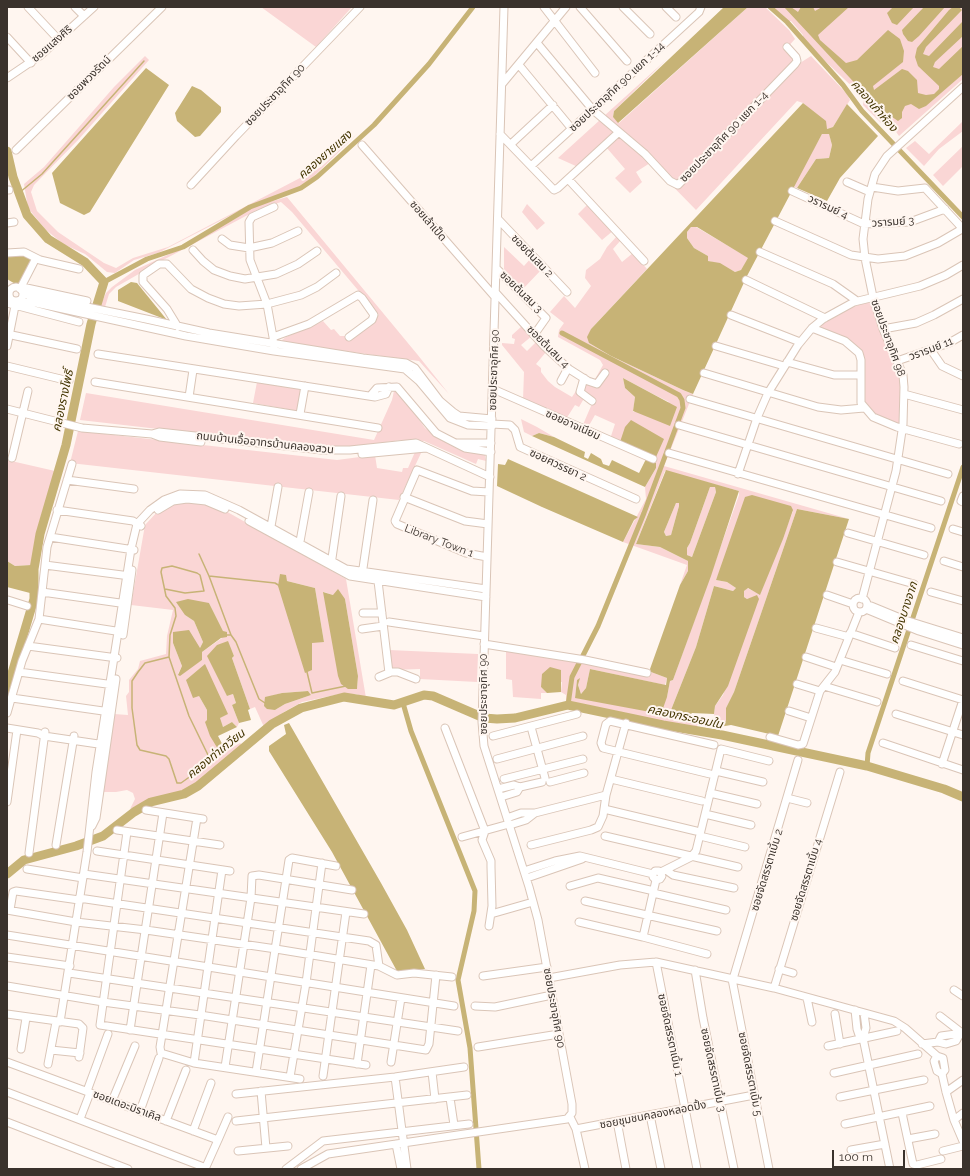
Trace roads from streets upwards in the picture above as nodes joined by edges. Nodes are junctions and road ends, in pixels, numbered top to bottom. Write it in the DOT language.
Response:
graph roads {
  1 [pos="28,7"];
  2 [pos="75,7"];
  3 [pos="94,7"];
  4 [pos="162,7"];
  5 [pos="360,7"];
  6 [pos="504,7"];
  7 [pos="544,7"];
  8 [pos="566,7"];
  9 [pos="580,7"];
  10 [pos="623,7"];
  11 [pos="666,7"];
  12 [pos="701,7"];
  13 [pos="84,16"];
  14 [pos="676,17"];
  15 [pos="555,21"];
  16 [pos="650,34"];
  17 [pos="7,37"];
  18 [pos="58,39"];
  19 [pos="537,43"];
  20 [pos="787,47"];
  21 [pos="627,61"];
  22 [pos="31,63"];
  23 [pos="519,65"];
  24 [pos="595,73"];
  25 [pos="7,78"];
  26 [pos="502,84"];
  27 [pos="963,87"];
  28 [pos="552,106"];
  29 [pos="593,110"];
  30 [pos="572,129"];
  31 [pos="619,132"];
  32 [pos="500,134"];
  33 [pos="511,144"];
  34 [pos="362,145"];
  35 [pos="16,150"];
  36 [pos="531,166"];
  37 [pos="568,179"];
  38 [pos="847,182"];
  39 [pos="191,185"];
  40 [pos="871,189"];
  41 [pos="792,191"];
  42 [pos="274,207"];
  43 [pos="944,209"];
  44 [pos="498,219"];
  45 [pos="775,221"];
  46 [pos="864,224"];
  47 [pos="963,229"];
  48 [pos="298,231"];
  49 [pos="222,239"];
  50 [pos="249,248"];
  51 [pos="193,250"];
  52 [pos="317,251"];
  53 [pos="760,252"];
  54 [pos="7,253"];
  55 [pos="36,258"];
  56 [pos="864,258"];
  57 [pos="644,261"];
  58 [pos="963,265"];
  59 [pos="78,269"];
  60 [pos="497,269"];
  61 [pos="336,273"];
  62 [pos="256,278"];
  63 [pos="746,280"];
  64 [pos="22,289"];
  65 [pos="9,290"];
  66 [pos="567,292"];
  67 [pos="495,295"];
  68 [pos="873,297"];
  69 [pos="963,299"];
  70 [pos="857,301"];
  71 [pos="16,303"];
  72 [pos="7,304"];
  73 [pos="267,304"];
  74 [pos="83,307"];
  75 [pos="731,316"];
  76 [pos="825,318"];
  77 [pos="79,322"];
  78 [pos="178,327"];
  79 [pos="812,328"];
  80 [pos="883,329"];
  81 [pos="8,334"];
  82 [pos="534,335"];
  83 [pos="349,337"];
  84 [pos="962,338"];
  85 [pos="800,342"];
  86 [pos="274,344"];
  87 [pos="7,346"];
  88 [pos="716,346"];
  89 [pos="77,349"];
  90 [pos="931,350"];
  91 [pos="98,354"];
  92 [pos="897,361"];
  93 [pos="786,364"];
  94 [pos="7,366"];
  95 [pos="568,368"];
  96 [pos="193,370"];
  97 [pos="605,373"];
  98 [pos="704,373"];
  99 [pos="860,375"];
  100 [pos="963,376"];
  101 [pos="584,378"];
  102 [pos="69,381"];
  103 [pos="561,381"];
  104 [pos="95,382"];
  105 [pos="305,386"];
  106 [pos="494,389"];
  107 [pos="28,391"];
  108 [pos="768,393"];
  109 [pos="904,394"];
  110 [pos="189,397"];
  111 [pos="690,399"];
  112 [pos="592,401"];
  113 [pos="864,408"];
  114 [pos="7,409"];
  115 [pos="963,410"];
  116 [pos="23,412"];
  117 [pos="300,414"];
  118 [pos="757,418"];
  119 [pos="492,423"];
  120 [pos="679,425"];
  121 [pos="378,428"];
  122 [pos="902,428"];
  123 [pos="457,443"];
  124 [pos="491,443"];
  125 [pos="958,444"];
  126 [pos="747,446"];
  127 [pos="491,452"];
  128 [pos="669,453"];
  129 [pos="12,458"];
  130 [pos="653,459"];
  131 [pos="898,459"];
  132 [pos="72,464"];
  133 [pos="738,474"];
  134 [pos="948,474"];
  135 [pos="490,477"];
  136 [pos="67,480"];
  137 [pos="278,487"];
  138 [pos="892,488"];
  139 [pos="134,489"];
  140 [pos="309,492"];
  141 [pos="489,492"];
  142 [pos="341,496"];
  143 [pos="963,496"];
  144 [pos="404,497"];
  145 [pos="373,500"];
  146 [pos="636,500"];
  147 [pos="941,501"];
  148 [pos="963,502"];
  149 [pos="57,510"];
  150 [pos="885,515"];
  151 [pos="488,524"];
  152 [pos="139,525"];
  153 [pos="931,528"];
  154 [pos="953,529"];
  155 [pos="271,530"];
  156 [pos="963,532"];
  157 [pos="848,533"];
  158 [pos="50,537"];
  159 [pos="878,542"];
  160 [pos="299,546"];
  161 [pos="133,549"];
  162 [pos="924,555"];
  163 [pos="487,557"];
  164 [pos="944,561"];
  165 [pos="837,562"];
  166 [pos="331,564"];
  167 [pos="45,565"];
  168 [pos="963,567"];
  169 [pos="870,572"];
  170 [pos="362,575"];
  171 [pos="129,576"];
  172 [pos="378,581"];
  173 [pos="914,584"];
  174 [pos="426,585"];
  175 [pos="11,592"];
  176 [pos="42,592"];
  177 [pos="932,592"];
  178 [pos="486,593"];
  179 [pos="827,595"];
  180 [pos="8,601"];
  181 [pos="963,601"];
  182 [pos="124,604"];
  183 [pos="853,604"];
  184 [pos="865,604"];
  185 [pos="27,606"];
  186 [pos="859,612"];
  187 [pos="363,613"];
  188 [pos="382,613"];
  189 [pos="39,619"];
  190 [pos="386,624"];
  191 [pos="816,628"];
  192 [pos="920,628"];
  193 [pos="362,629"];
  194 [pos="121,632"];
  195 [pos="849,635"];
  196 [pos="484,636"];
  197 [pos="963,638"];
  198 [pos="484,644"];
  199 [pos="910,645"];
  200 [pos="963,645"];
  201 [pos="28,646"];
  202 [pos="895,648"];
  203 [pos="806,657"];
  204 [pos="117,658"];
  205 [pos="840,660"];
  206 [pos="963,661"];
  207 [pos="836,667"];
  208 [pos="19,672"];
  209 [pos="389,673"];
  210 [pos="646,673"];
  211 [pos="887,674"];
  212 [pos="379,677"];
  213 [pos="416,679"];
  214 [pos="903,681"];
  215 [pos="797,684"];
  216 [pos="113,685"];
  217 [pos="822,689"];
  218 [pos="12,698"];
  219 [pos="963,700"];
  220 [pos="877,702"];
  221 [pos="109,712"];
  222 [pos="789,712"];
  223 [pos="7,713"];
  224 [pos="577,714"];
  225 [pos="896,714"];
  226 [pos="811,718"];
  227 [pos="626,723"];
  228 [pos="531,727"];
  229 [pos="7,728"];
  230 [pos="445,728"];
  231 [pos="18,730"];
  232 [pos="953,732"];
  233 [pos="42,734"];
  234 [pos="963,735"];
  235 [pos="493,736"];
  236 [pos="583,736"];
  237 [pos="770,737"];
  238 [pos="73,738"];
  239 [pos="104,743"];
  240 [pos="883,743"];
  241 [pos="714,745"];
  242 [pos="537,748"];
  243 [pos="618,752"];
  244 [pos="497,759"];
  245 [pos="583,759"];
  246 [pos="769,760"];
  247 [pos="798,760"];
  248 [pos="942,764"];
  249 [pos="9,769"];
  250 [pos="543,770"];
  251 [pos="963,770"];
  252 [pos="713,772"];
  253 [pos="840,772"];
  254 [pos="584,773"];
  255 [pos="504,779"];
  256 [pos="611,779"];
  257 [pos="546,781"];
  258 [pos="763,782"];
  259 [pos="520,787"];
  260 [pos="498,789"];
  261 [pos="710,794"];
  262 [pos="606,795"];
  263 [pos="501,797"];
  264 [pos="7,798"];
  265 [pos="788,798"];
  266 [pos="702,801"];
  267 [pos="807,803"];
  268 [pos="756,804"];
  269 [pos="604,809"];
  270 [pos="146,810"];
  271 [pos="164,813"];
  272 [pos="705,814"];
  273 [pos="509,822"];
  274 [pos="751,825"];
  275 [pos="117,830"];
  276 [pos="485,831"];
  277 [pos="127,832"];
  278 [pos="698,833"];
  279 [pos="160,836"];
  280 [pos="605,836"];
  281 [pos="462,837"];
  282 [pos="193,841"];
  283 [pos="56,845"];
  284 [pos="220,845"];
  285 [pos="531,845"];
  286 [pos="745,847"];
  287 [pos="97,851"];
  288 [pos="29,852"];
  289 [pos="124,854"];
  290 [pos="691,857"];
  291 [pos="157,859"];
  292 [pos="322,863"];
  293 [pos="190,865"];
  294 [pos="336,866"];
  295 [pos="738,867"];
  296 [pos="28,869"];
  297 [pos="222,870"];
  298 [pos="230,871"];
  299 [pos="664,871"];
  300 [pos="526,875"];
  301 [pos="83,876"];
  302 [pos="655,877"];
  303 [pos="120,880"];
  304 [pos="286,880"];
  305 [pos="152,884"];
  306 [pos="319,885"];
  307 [pos="570,886"];
  308 [pos="186,888"];
  309 [pos="734,888"];
  310 [pos="352,890"];
  311 [pos="653,892"];
  312 [pos="219,893"];
  313 [pos="251,898"];
  314 [pos="79,899"];
  315 [pos="585,901"];
  316 [pos="283,902"];
  317 [pos="533,902"];
  318 [pos="117,905"];
  319 [pos="317,908"];
  320 [pos="149,909"];
  321 [pos="9,910"];
  322 [pos="726,910"];
  323 [pos="183,912"];
  324 [pos="346,912"];
  325 [pos="364,914"];
  326 [pos="491,914"];
  327 [pos="648,915"];
  328 [pos="215,917"];
  329 [pos="76,922"];
  330 [pos="247,922"];
  331 [pos="579,922"];
  332 [pos="279,926"];
  333 [pos="489,926"];
  334 [pos="114,927"];
  335 [pos="146,930"];
  336 [pos="312,932"];
  337 [pos="717,932"];
  338 [pos="7,935"];
  339 [pos="179,935"];
  340 [pos="342,937"];
  341 [pos="643,937"];
  342 [pos="211,939"];
  343 [pos="244,944"];
  344 [pos="73,946"];
  345 [pos="276,949"];
  346 [pos="111,952"];
  347 [pos="707,954"];
  348 [pos="310,955"];
  349 [pos="7,957"];
  350 [pos="141,958"];
  351 [pos="339,960"];
  352 [pos="174,962"];
  353 [pos="656,962"];
  354 [pos="371,965"];
  355 [pos="379,966"];
  356 [pos="547,967"];
  357 [pos="207,968"];
  358 [pos="779,969"];
  359 [pos="69,970"];
  360 [pos="695,970"];
  361 [pos="239,972"];
  362 [pos="793,973"];
  363 [pos="436,975"];
  364 [pos="271,976"];
  365 [pos="484,976"];
  366 [pos="452,977"];
  367 [pos="549,978"];
  368 [pos="733,979"];
  369 [pos="106,980"];
  370 [pos="306,983"];
  371 [pos="137,984"];
  372 [pos="7,986"];
  373 [pos="336,987"];
  374 [pos="170,988"];
  375 [pos="774,988"];
  376 [pos="954,990"];
  377 [pos="204,992"];
  378 [pos="368,992"];
  379 [pos="552,995"];
  380 [pos="65,996"];
  381 [pos="963,996"];
  382 [pos="236,997"];
  383 [pos="401,998"];
  384 [pos="807,998"];
  385 [pos="103,1002"];
  386 [pos="267,1002"];
  387 [pos="433,1003"];
  388 [pos="134,1006"];
  389 [pos="454,1006"];
  390 [pos="475,1006"];
  391 [pos="301,1007"];
  392 [pos="855,1010"];
  393 [pos="167,1011"];
  394 [pos="333,1012"];
  395 [pos="864,1012"];
  396 [pos="7,1014"];
  397 [pos="835,1014"];
  398 [pos="200,1015"];
  399 [pos="940,1016"];
  400 [pos="365,1017"];
  401 [pos="26,1018"];
  402 [pos="232,1020"];
  403 [pos="58,1022"];
  404 [pos="398,1022"];
  405 [pos="812,1022"];
  406 [pos="264,1026"];
  407 [pos="430,1027"];
  408 [pos="130,1030"];
  409 [pos="298,1031"];
  410 [pos="458,1031"];
  411 [pos="897,1031"];
  412 [pos="962,1033"];
  413 [pos="108,1034"];
  414 [pos="558,1034"];
  415 [pos="163,1035"];
  416 [pos="329,1035"];
  417 [pos="863,1039"];
  418 [pos="197,1040"];
  419 [pos="361,1040"];
  420 [pos="228,1044"];
  421 [pos="840,1044"];
  422 [pos="922,1044"];
  423 [pos="135,1046"];
  424 [pos="394,1046"];
  425 [pos="828,1046"];
  426 [pos="478,1047"];
  427 [pos="21,1049"];
  428 [pos="260,1049"];
  429 [pos="51,1050"];
  430 [pos="294,1054"];
  431 [pos="918,1054"];
  432 [pos="159,1058"];
  433 [pos="326,1059"];
  434 [pos="7,1062"];
  435 [pos="391,1062"];
  436 [pos="194,1063"];
  437 [pos="48,1064"];
  438 [pos="357,1064"];
  439 [pos="366,1065"];
  440 [pos="868,1065"];
  441 [pos="225,1067"];
  442 [pos="464,1067"];
  443 [pos="186,1070"];
  444 [pos="256,1072"];
  445 [pos="432,1072"];
  446 [pos="834,1073"];
  447 [pos="323,1076"];
  448 [pos="290,1077"];
  449 [pos="395,1077"];
  450 [pos="300,1079"];
  451 [pos="924,1080"];
  452 [pos="963,1080"];
  453 [pos="210,1083"];
  454 [pos="261,1091"];
  455 [pos="873,1091"];
  456 [pos="7,1092"];
  457 [pos="89,1092"];
  458 [pos="946,1092"];
  459 [pos="236,1094"];
  460 [pos="467,1095"];
  461 [pos="754,1095"];
  462 [pos="840,1097"];
  463 [pos="450,1098"];
  464 [pos="435,1099"];
  465 [pos="112,1101"];
  466 [pos="720,1102"];
  467 [pos="398,1103"];
  468 [pos="930,1106"];
  469 [pos="686,1108"];
  470 [pos="140,1111"];
  471 [pos="902,1112"];
  472 [pos="963,1113"];
  473 [pos="650,1115"];
  474 [pos="228,1117"];
  475 [pos="570,1117"];
  476 [pos="879,1117"];
  477 [pos="264,1118"];
  478 [pos="80,1119"];
  479 [pos="954,1120"];
  480 [pos="166,1121"];
  481 [pos="236,1121"];
  482 [pos="617,1121"];
  483 [pos="7,1122"];
  484 [pos="469,1124"];
  485 [pos="845,1124"];
  486 [pos="454,1125"];
  487 [pos="576,1129"];
  488 [pos="193,1131"];
  489 [pos="401,1131"];
  490 [pos="935,1134"];
  491 [pos="908,1139"];
  492 [pos="218,1140"];
  493 [pos="963,1141"];
  494 [pos="400,1143"];
  495 [pos="885,1144"];
  496 [pos="288,1146"];
  497 [pos="963,1146"];
  498 [pos="266,1148"];
  499 [pos="851,1150"];
  500 [pos="238,1151"];
  501 [pos="943,1151"];
  502 [pos="941,1159"];
  503 [pos="309,1166"];
  504 [pos="203,1167"];
  505 [pos="128,1169"];
  506 [pos="286,1169"];
  507 [pos="301,1169"];
  508 [pos="401,1169"];
  509 [pos="408,1169"];
  510 [pos="585,1169"];
  511 [pos="626,1169"];
  512 [pos="661,1169"];
  513 [pos="697,1169"];
  514 [pos="734,1169"];
  515 [pos="769,1169"];
  516 [pos="890,1169"];
  1 -- 18 [label="street"];
  2 -- 13 [label="street"];
  3 -- 13 [label="street, ซอยแสงศิริ"];
  4 -- 35 [label="street, ซอยพวงรัตน์"];
  5 -- 39 [label="street, ซอยประชาอุทิศ 90"];
  6 -- 26 [label="street, ซอยประชาอุทิศ 90"];
  7 -- 15 [label="street"];
  8 -- 15 [label="street"];
  9 -- 21 [label="street"];
  10 -- 16 [label="street"];
  11 -- 14 [label="street"];
  12 -- 29 [label="street, ซอยประชาอุทิศ 90 แยก 1-14"];
  13 -- 18 [label="street, ซอยแสงศิริ"];
  15 -- 19 [label="street"];
  15 -- 24 [label="street"];
  17 -- 22 [label="street"];
  18 -- 22 [label="street, ซอยแสงศิริ"];
  19 -- 23 [label="street"];
  19 -- 29 [label="street, ซอยประชาอุทิศ 90 แยก 1-4"];
  20 -- 31 [label="street, ซอยประชาอุทิศ 90 แยก 1-4"];
  22 -- 25 [label="street, ซอยแสงศิริ"];
  23 -- 26 [label="street"];
  23 -- 28 [label="street"];
  26 -- 32 [label="street, ซอยประชาอุทิศ 90"];
  27 -- 40 [label="street, ซอยประชาอุทิศ 98"];
  28 -- 30 [label="street"];
  28 -- 33 [label="street"];
  29 -- 30 [label="street, ซอยประชาอุทิศ 90 แยก 1-14"];
  29 -- 31 [label="street, ซอยประชาอุทิศ 90 แยก 1-4"];
  30 -- 36 [label="street, ซอยประชาอุทิศ 90 แยก 1-14"];
  31 -- 37 [label="street"];
  32 -- 33 [label="street"];
  32 -- 44 [label="street, ซอยประชาอุทิศ 90"];
  33 -- 36 [label="street"];
  34 -- 67 [label="street, ซอยเล้าเป็ด"];
  36 -- 37 [label="street"];
  37 -- 57 [label="street"];
  38 -- 40 [label="street"];
  40 -- 43 [label="street"];
  40 -- 46 [label="street, ซอยประชาอุทิศ 98"];
  41 -- 46 [label="street, วรารมย์ 4"];
  42 -- 50 [label="street"];
  43 -- 46 [label="street, วรารมย์ 3"];
  43 -- 47 [label="street"];
  44 -- 60 [label="street, ซอยประชาอุทิศ 90"];
  44 -- 66 [label="street, ซอยต้นสน 2"];
  45 -- 56 [label="street"];
  46 -- 56 [label="street, ซอยประชาอุทิศ 98"];
  47 -- 56 [label="street"];
  48 -- 50 [label="street"];
  49 -- 50 [label="street"];
  50 -- 62 [label="street"];
  51 -- 62 [label="street"];
  52 -- 62 [label="street"];
  53 -- 70 [label="street"];
  54 -- 55 [label="street"];
  55 -- 59 [label="street"];
  55 -- 64 [label="street"];
  56 -- 68 [label="street, ซอยประชาอุทิศ 98"];
  58 -- 68 [label="street"];
  60 -- 67 [label="street, ซอยประชาอุทิศ 90"];
  60 -- 82 [label="street, ซอยต้นสน 3"];
  61 -- 73 [label="street"];
  62 -- 73 [label="street"];
  63 -- 76 [label="street"];
  64 -- 65 [label="street"];
  64 -- 71 [label="street"];
  64 -- 74 [label="street"];
  65 -- 71 [label="street"];
  67 -- 82 [label="street, ซอยต้นสน 4"];
  67 -- 106 [label="street, ซอยประชาอุทิศ 90"];
  68 -- 70 [label="street"];
  68 -- 80 [label="street, ซอยประชาอุทิศ 98"];
  69 -- 80 [label="street"];
  70 -- 76 [label="street"];
  71 -- 72 [label="street"];
  71 -- 74 [label="street"];
  71 -- 77 [label="street"];
  71 -- 81 [label="street"];
  73 -- 78 [label="street"];
  73 -- 86 [label="street"];
  74 -- 78 [label="street"];
  74 -- 86 [label="street"];
  75 -- 85 [label="street"];
  76 -- 79 [label="street"];
  78 -- 86 [label="street"];
  79 -- 85 [label="street"];
  79 -- 99 [label="street"];
  80 -- 92 [label="street, ซอยประชาอุทิศ 98"];
  81 -- 87 [label="street"];
  81 -- 89 [label="street"];
  82 -- 95 [label="street, ซอยต้นสน 4"];
  83 -- 86 [label="street"];
  84 -- 90 [label="street, วรารมย์ 11"];
  85 -- 93 [label="street"];
  86 -- 119 [label="street"];
  88 -- 93 [label="street"];
  90 -- 92 [label="street, วรารมย์ 11"];
  90 -- 100 [label="street"];
  91 -- 96 [label="street"];
  92 -- 109 [label="street, ซอยประชาอุทิศ 98"];
  93 -- 99 [label="street"];
  93 -- 108 [label="street"];
  94 -- 102 [label="street"];
  95 -- 101 [label="street, ซอยต้นสน 4"];
  95 -- 103 [label="street"];
  96 -- 105 [label="street"];
  96 -- 110 [label="street"];
  97 -- 101 [label="street, ซอยต้นสน 4"];
  98 -- 108 [label="street"];
  99 -- 113 [label="street"];
  101 -- 112 [label="street"];
  104 -- 110 [label="street"];
  105 -- 117 [label="street"];
  105 -- 123 [label="street"];
  106 -- 119 [label="street, ซอยประชาอุทิศ 90"];
  106 -- 130 [label="street, ซอยอาจเนียม"];
  107 -- 116 [label="street"];
  108 -- 113 [label="street"];
  108 -- 118 [label="street"];
  109 -- 115 [label="street"];
  109 -- 122 [label="street, ซอยประชาอุทิศ 98"];
  110 -- 117 [label="street"];
  111 -- 118 [label="street"];
  113 -- 122 [label="street"];
  114 -- 116 [label="street, ถนนบ้านเอื้ออาทรบ้านคลองสวน"];
  116 -- 129 [label="street"];
  116 -- 135 [label="street, ถนนบ้านเอื้ออาทรบ้านคลองสวน"];
  117 -- 121 [label="street"];
  118 -- 126 [label="street"];
  118 -- 131 [label="street"];
  119 -- 124 [label="street, ซอยประชาอุทิศ 90"];
  119 -- 146 [label="street, ซอยศวรรยา 2"];
  120 -- 126 [label="street"];
  122 -- 125 [label="street"];
  122 -- 131 [label="street, ซอยประชาอุทิศ 98"];
  123 -- 124 [label="street"];
  123 -- 127 [label="street"];
  124 -- 127 [label="street, ซอยประชาอุทิศ 90"];
  126 -- 133 [label="street"];
  126 -- 138 [label="street"];
  127 -- 135 [label="street, ซอยประชาอุทิศ 90"];
  128 -- 133 [label="street"];
  131 -- 134 [label="street"];
  131 -- 138 [label="street, ซอยประชาอุทิศ 98"];
  132 -- 136 [label="street"];
  133 -- 150 [label="street"];
  135 -- 141 [label="street, ซอยประชาอุทิศ 90"];
  136 -- 139 [label="street"];
  136 -- 149 [label="street"];
  137 -- 155 [label="street"];
  138 -- 147 [label="street"];
  138 -- 150 [label="street, ซอยประชาอุทิศ 98"];
  140 -- 160 [label="street"];
  141 -- 144 [label="street"];
  141 -- 151 [label="street, ซอยประชาอุทิศ 90"];
  142 -- 166 [label="street"];
  143 -- 148 [label="street"];
  144 -- 151 [label="street"];
  144 -- 163 [label="street, Library Town 1"];
  145 -- 170 [label="street"];
  149 -- 152 [label="street"];
  149 -- 158 [label="street"];
  150 -- 153 [label="street"];
  150 -- 159 [label="street, ซอยประชาอุทิศ 98"];
  151 -- 163 [label="street, ซอยประชาอุทิศ 90"];
  152 -- 155 [label="street"];
  152 -- 161 [label="street"];
  154 -- 156 [label="street"];
  155 -- 160 [label="street"];
  157 -- 159 [label="street"];
  158 -- 161 [label="street"];
  158 -- 167 [label="street"];
  159 -- 162 [label="street"];
  159 -- 169 [label="street, ซอยประชาอุทิศ 98"];
  160 -- 166 [label="street"];
  161 -- 171 [label="street"];
  163 -- 178 [label="street, ซอยประชาอุทิศ 90"];
  164 -- 168 [label="street"];
  165 -- 169 [label="street"];
  166 -- 170 [label="street"];
  167 -- 171 [label="street"];
  167 -- 176 [label="street"];
  169 -- 173 [label="street"];
  169 -- 184 [label="street, ซอยประชาอุทิศ 98"];
  170 -- 172 [label="street"];
  170 -- 174 [label="street"];
  171 -- 182 [label="street"];
  172 -- 174 [label="street"];
  172 -- 188 [label="street"];
  174 -- 178 [label="street"];
  175 -- 180 [label="street"];
  176 -- 182 [label="street"];
  176 -- 189 [label="street"];
  177 -- 181 [label="street"];
  178 -- 196 [label="street, ซอยประชาอุทิศ 90"];
  179 -- 183 [label="street"];
  180 -- 185 [label="street"];
  182 -- 194 [label="street"];
  183 -- 184 [label="street"];
  183 -- 186 [label="street"];
  184 -- 186 [label="street"];
  184 -- 192 [label="street"];
  186 -- 195 [label="street"];
  187 -- 188 [label="street"];
  188 -- 190 [label="street"];
  189 -- 194 [label="street"];
  189 -- 201 [label="street"];
  190 -- 193 [label="street"];
  190 -- 196 [label="street"];
  190 -- 209 [label="street"];
  191 -- 195 [label="street"];
  192 -- 197 [label="street"];
  192 -- 200 [label="street"];
  194 -- 204 [label="street"];
  195 -- 202 [label="street"];
  195 -- 205 [label="street"];
  196 -- 198 [label="street, ซอยประชาอุทิศ 90"];
  198 -- 210 [label="street"];
  198 -- 260 [label="street, ซอยประชาอุทิศ 90"];
  199 -- 206 [label="street"];
  201 -- 204 [label="street"];
  201 -- 208 [label="street"];
  203 -- 207 [label="street"];
  204 -- 216 [label="street"];
  205 -- 207 [label="street"];
  205 -- 211 [label="street"];
  207 -- 217 [label="street"];
  208 -- 216 [label="street"];
  208 -- 218 [label="street"];
  209 -- 212 [label="street"];
  209 -- 213 [label="street"];
  214 -- 219 [label="street"];
  215 -- 217 [label="street"];
  216 -- 221 [label="street"];
  217 -- 220 [label="street"];
  217 -- 226 [label="street"];
  218 -- 221 [label="street"];
  218 -- 223 [label="street"];
  219 -- 232 [label="street"];
  221 -- 239 [label="street"];
  222 -- 226 [label="street"];
  224 -- 228 [label="street"];
  225 -- 232 [label="street"];
  226 -- 237 [label="street"];
  227 -- 241 [label="street"];
  227 -- 243 [label="street"];
  227 -- 243 [label="street"];
  228 -- 235 [label="street"];
  228 -- 242 [label="street"];
  229 -- 231 [label="street"];
  230 -- 276 [label="street"];
  231 -- 233 [label="street"];
  231 -- 249 [label="street"];
  232 -- 234 [label="street"];
  232 -- 248 [label="street"];
  233 -- 238 [label="street"];
  233 -- 288 [label="street"];
  236 -- 242 [label="street"];
  238 -- 239 [label="street"];
  238 -- 283 [label="street"];
  239 -- 301 [label="street"];
  240 -- 248 [label="street"];
  242 -- 244 [label="street"];
  242 -- 250 [label="street"];
  243 -- 252 [label="street"];
  243 -- 256 [label="street"];
  245 -- 250 [label="street"];
  246 -- 252 [label="street"];
  247 -- 265 [label="street, ซอยจัดสรรตาเบิ้ม 2"];
  248 -- 251 [label="street"];
  249 -- 264 [label="street"];
  250 -- 255 [label="street"];
  250 -- 257 [label="street"];
  252 -- 258 [label="street"];
  252 -- 261 [label="street"];
  253 -- 358 [label="street, ซอยจัดสรรตาเบิ้ม 4"];
  254 -- 257 [label="street"];
  256 -- 262 [label="street"];
  256 -- 266 [label="street"];
  257 -- 259 [label="street"];
  259 -- 260 [label="street"];
  259 -- 263 [label="street"];
  260 -- 263 [label="street, ซอยประชาอุทิศ 90"];
  261 -- 268 [label="street"];
  261 -- 272 [label="street"];
  262 -- 269 [label="street"];
  262 -- 273 [label="street"];
  263 -- 273 [label="street, ซอยประชาอุทิศ 90"];
  265 -- 267 [label="street"];
  265 -- 368 [label="street, ซอยจัดสรรตาเบิ้ม 2"];
  269 -- 278 [label="street"];
  269 -- 285 [label="street"];
  270 -- 271 [label="street"];
  271 -- 279 [label="street"];
  271 -- 282 [label="street"];
  272 -- 274 [label="street"];
  272 -- 278 [label="street"];
  273 -- 276 [label="street"];
  273 -- 300 [label="street, ซอยประชาอุทิศ 90"];
  275 -- 277 [label="street"];
  276 -- 281 [label="street"];
  276 -- 326 [label="street"];
  277 -- 279 [label="street"];
  277 -- 289 [label="street"];
  278 -- 286 [label="street"];
  278 -- 290 [label="street"];
  279 -- 282 [label="street"];
  279 -- 291 [label="street"];
  280 -- 290 [label="street"];
  282 -- 284 [label="street"];
  282 -- 293 [label="street"];
  287 -- 289 [label="street"];
  289 -- 291 [label="street"];
  289 -- 303 [label="street"];
  290 -- 295 [label="street"];
  290 -- 299 [label="street"];
  291 -- 293 [label="street"];
  291 -- 305 [label="street"];
  292 -- 294 [label="street"];
  292 -- 304 [label="street"];
  292 -- 306 [label="street"];
  293 -- 297 [label="street"];
  293 -- 308 [label="street"];
  296 -- 301 [label="street"];
  297 -- 298 [label="street"];
  297 -- 312 [label="street"];
  299 -- 302 [label="street"];
  299 -- 309 [label="street"];
  300 -- 302 [label="street"];
  300 -- 317 [label="street, ซอยประชาอุทิศ 90"];
  301 -- 303 [label="street"];
  301 -- 314 [label="street"];
  302 -- 311 [label="street"];
  303 -- 305 [label="street"];
  303 -- 318 [label="street"];
  304 -- 306 [label="street"];
  304 -- 313 [label="street"];
  304 -- 316 [label="street"];
  305 -- 308 [label="street"];
  305 -- 320 [label="street"];
  306 -- 310 [label="street"];
  306 -- 319 [label="street"];
  307 -- 311 [label="street"];
  308 -- 312 [label="street"];
  308 -- 323 [label="street"];
  311 -- 322 [label="street"];
  311 -- 327 [label="street"];
  312 -- 313 [label="street"];
  312 -- 328 [label="street"];
  313 -- 316 [label="street"];
  313 -- 330 [label="street"];
  314 -- 318 [label="street"];
  314 -- 321 [label="street"];
  314 -- 329 [label="street"];
  315 -- 327 [label="street"];
  316 -- 319 [label="street"];
  316 -- 332 [label="street"];
  317 -- 326 [label="street"];
  317 -- 356 [label="street, ซอยประชาอุทิศ 90"];
  318 -- 320 [label="street"];
  318 -- 334 [label="street"];
  319 -- 324 [label="street"];
  319 -- 336 [label="street"];
  320 -- 323 [label="street"];
  320 -- 335 [label="street"];
  321 -- 329 [label="street"];
  323 -- 328 [label="street"];
  323 -- 339 [label="street"];
  324 -- 325 [label="street"];
  324 -- 340 [label="street"];
  326 -- 333 [label="street"];
  327 -- 337 [label="street"];
  327 -- 341 [label="street"];
  328 -- 330 [label="street"];
  328 -- 342 [label="street"];
  329 -- 334 [label="street"];
  329 -- 344 [label="street"];
  330 -- 332 [label="street"];
  330 -- 343 [label="street"];
  331 -- 341 [label="street"];
  332 -- 336 [label="street"];
  332 -- 345 [label="street"];
  334 -- 335 [label="street"];
  334 -- 346 [label="street"];
  335 -- 339 [label="street"];
  335 -- 350 [label="street"];
  336 -- 340 [label="street"];
  336 -- 348 [label="street"];
  338 -- 344 [label="street"];
  339 -- 342 [label="street"];
  339 -- 352 [label="street"];
  340 -- 351 [label="street"];
  340 -- 355 [label="street"];
  341 -- 347 [label="street"];
  342 -- 343 [label="street"];
  342 -- 357 [label="street"];
  343 -- 345 [label="street"];
  343 -- 361 [label="street"];
  344 -- 346 [label="street"];
  344 -- 359 [label="street"];
  345 -- 348 [label="street"];
  345 -- 364 [label="street"];
  346 -- 350 [label="street"];
  346 -- 369 [label="street"];
  348 -- 351 [label="street"];
  348 -- 370 [label="street"];
  349 -- 359 [label="street"];
  350 -- 352 [label="street"];
  350 -- 371 [label="street"];
  351 -- 354 [label="street"];
  351 -- 373 [label="street"];
  352 -- 357 [label="street"];
  352 -- 374 [label="street"];
  353 -- 360 [label="street"];
  353 -- 367 [label="street"];
  353 -- 469 [label="street, ซอยจัดสรรตาเบิ้ม 1"];
  354 -- 355 [label="street"];
  354 -- 378 [label="street"];
  355 -- 363 [label="street"];
  356 -- 365 [label="street"];
  356 -- 367 [label="street, ซอยประชาอุทิศ 90"];
  357 -- 361 [label="street"];
  357 -- 377 [label="street"];
  358 -- 362 [label="street"];
  358 -- 375 [label="street, ซอยจัดสรรตาเบิ้ม 4"];
  359 -- 369 [label="street"];
  359 -- 380 [label="street"];
  360 -- 368 [label="street"];
  360 -- 466 [label="street, ซอยจัดสรรตาเบิ้ม 3"];
  361 -- 364 [label="street"];
  361 -- 382 [label="street"];
  363 -- 366 [label="street"];
  363 -- 387 [label="street"];
  364 -- 370 [label="street"];
  364 -- 386 [label="street"];
  367 -- 379 [label="street, ซอยประชาอุทิศ 90"];
  368 -- 375 [label="street"];
  368 -- 461 [label="street, ซอยจัดสรรตาเบิ้ม 5"];
  369 -- 371 [label="street"];
  369 -- 385 [label="street"];
  370 -- 373 [label="street"];
  370 -- 391 [label="street"];
  371 -- 374 [label="street"];
  371 -- 388 [label="street"];
  372 -- 380 [label="street"];
  373 -- 378 [label="street"];
  373 -- 394 [label="street"];
  374 -- 377 [label="street"];
  374 -- 393 [label="street"];
  375 -- 384 [label="street"];
  376 -- 381 [label="street"];
  377 -- 382 [label="street"];
  377 -- 398 [label="street"];
  378 -- 383 [label="street"];
  378 -- 400 [label="street"];
  379 -- 390 [label="street"];
  379 -- 414 [label="street, ซอยประชาอุทิศ 90"];
  380 -- 385 [label="street"];
  380 -- 403 [label="street"];
  382 -- 386 [label="street"];
  382 -- 402 [label="street"];
  383 -- 387 [label="street"];
  383 -- 404 [label="street"];
  384 -- 392 [label="street"];
  384 -- 405 [label="street"];
  385 -- 388 [label="street"];
  385 -- 408 [label="street"];
  386 -- 391 [label="street"];
  386 -- 406 [label="street"];
  387 -- 389 [label="street"];
  387 -- 407 [label="street"];
  388 -- 393 [label="street"];
  388 -- 408 [label="street"];
  391 -- 394 [label="street"];
  391 -- 409 [label="street"];
  392 -- 395 [label="street"];
  392 -- 417 [label="street"];
  393 -- 398 [label="street"];
  393 -- 415 [label="street"];
  394 -- 400 [label="street"];
  394 -- 416 [label="street"];
  395 -- 417 [label="street"];
  395 -- 422 [label="street"];
  396 -- 401 [label="street"];
  397 -- 421 [label="street"];
  398 -- 402 [label="street"];
  398 -- 418 [label="street"];
  399 -- 412 [label="street"];
  400 -- 404 [label="street"];
  400 -- 419 [label="street"];
  401 -- 403 [label="street"];
  401 -- 427 [label="street"];
  402 -- 406 [label="street"];
  402 -- 420 [label="street"];
  403 -- 429 [label="street"];
  403 -- 429 [label="street"];
  404 -- 407 [label="street"];
  404 -- 424 [label="street"];
  406 -- 409 [label="street"];
  406 -- 428 [label="street"];
  407 -- 410 [label="street"];
  407 -- 424 [label="street"];
  408 -- 415 [label="street"];
  409 -- 416 [label="street"];
  409 -- 430 [label="street"];
  411 -- 417 [label="street"];
  412 -- 422 [label="street"];
  413 -- 457 [label="street"];
  414 -- 426 [label="street"];
  414 -- 475 [label="street, ซอยประชาอุทิศ 90"];
  415 -- 418 [label="street"];
  415 -- 436 [label="street"];
  416 -- 419 [label="street"];
  416 -- 433 [label="street"];
  417 -- 421 [label="street"];
  417 -- 440 [label="street"];
  418 -- 420 [label="street"];
  418 -- 436 [label="street"];
  419 -- 424 [label="street"];
  419 -- 438 [label="street"];
  420 -- 428 [label="street"];
  420 -- 441 [label="street"];
  421 -- 425 [label="street"];
  422 -- 458 [label="street"];
  423 -- 465 [label="street"];
  424 -- 435 [label="street"];
  428 -- 430 [label="street"];
  428 -- 444 [label="street"];
  429 -- 437 [label="street"];
  430 -- 433 [label="street"];
  430 -- 448 [label="street"];
  431 -- 440 [label="street"];
  432 -- 470 [label="street"];
  433 -- 438 [label="street"];
  433 -- 447 [label="street"];
  434 -- 457 [label="street, ซอยเดอะมิราเคิล"];
  436 -- 441 [label="street"];
  438 -- 439 [label="street"];
  440 -- 446 [label="street"];
  440 -- 455 [label="street"];
  441 -- 444 [label="street"];
  442 -- 445 [label="street"];
  443 -- 480 [label="street"];
  444 -- 448 [label="street"];
  445 -- 449 [label="street"];
  445 -- 464 [label="street"];
  448 -- 450 [label="street"];
  449 -- 454 [label="street"];
  449 -- 467 [label="street"];
  451 -- 455 [label="street"];
  452 -- 458 [label="street"];
  453 -- 488 [label="street"];
  454 -- 459 [label="street"];
  454 -- 477 [label="street"];
  455 -- 462 [label="street"];
  455 -- 476 [label="street"];
  456 -- 478 [label="street"];
  457 -- 465 [label="street, ซอยเดอะมิราเคิล"];
  457 -- 478 [label="street"];
  458 -- 479 [label="street"];
  460 -- 463 [label="street"];
  461 -- 466 [label="street, ซอยชุมชนคลองหลอดปิ้ง"];
  461 -- 515 [label="street, ซอยจัดสรรตาเบิ้ม 5"];
  463 -- 464 [label="street"];
  463 -- 486 [label="street"];
  464 -- 467 [label="street"];
  465 -- 470 [label="street, ซอยเดอะมิราเคิล"];
  466 -- 469 [label="street, ซอยชุมชนคลองหลอดปิ้ง"];
  466 -- 514 [label="street, ซอยจัดสรรตาเบิ้ม 3"];
  467 -- 477 [label="street"];
  467 -- 489 [label="street"];
  468 -- 471 [label="street"];
  469 -- 473 [label="street, ซอยชุมชนคลองหลอดปิ้ง"];
  469 -- 513 [label="street, ซอยจัดสรรตาเบิ้ม 1"];
  470 -- 480 [label="street, ซอยเดอะมิราเคิล"];
  471 -- 476 [label="street"];
  471 -- 491 [label="street"];
  472 -- 479 [label="street"];
  473 -- 482 [label="street, ซอยชุมชนคลองหลอดปิ้ง"];
  473 -- 512 [label="street"];
  474 -- 492 [label="street"];
  475 -- 487 [label="street"];
  475 -- 494 [label="street"];
  476 -- 485 [label="street"];
  476 -- 495 [label="street"];
  477 -- 481 [label="street"];
  477 -- 498 [label="street"];
  478 -- 504 [label="street"];
  479 -- 493 [label="street"];
  480 -- 488 [label="street, ซอยเดอะมิราเคิล"];
  482 -- 487 [label="street, ซอยชุมชนคลองหลอดปิ้ง"];
  482 -- 511 [label="street"];
  483 -- 505 [label="street"];
  484 -- 486 [label="street"];
  486 -- 489 [label="street"];
  487 -- 510 [label="street"];
  488 -- 492 [label="street, ซอยเดอะมิราเคิล"];
  489 -- 494 [label="street"];
  489 -- 506 [label="street"];
  490 -- 491 [label="street"];
  491 -- 502 [label="street"];
  492 -- 504 [label="street"];
  494 -- 503 [label="street"];
  494 -- 508 [label="street"];
  494 -- 509 [label="street"];
  495 -- 499 [label="street"];
  495 -- 516 [label="street"];
  496 -- 498 [label="street"];
  497 -- 501 [label="street"];
  498 -- 500 [label="street"];
  503 -- 507 [label="street"];
}
